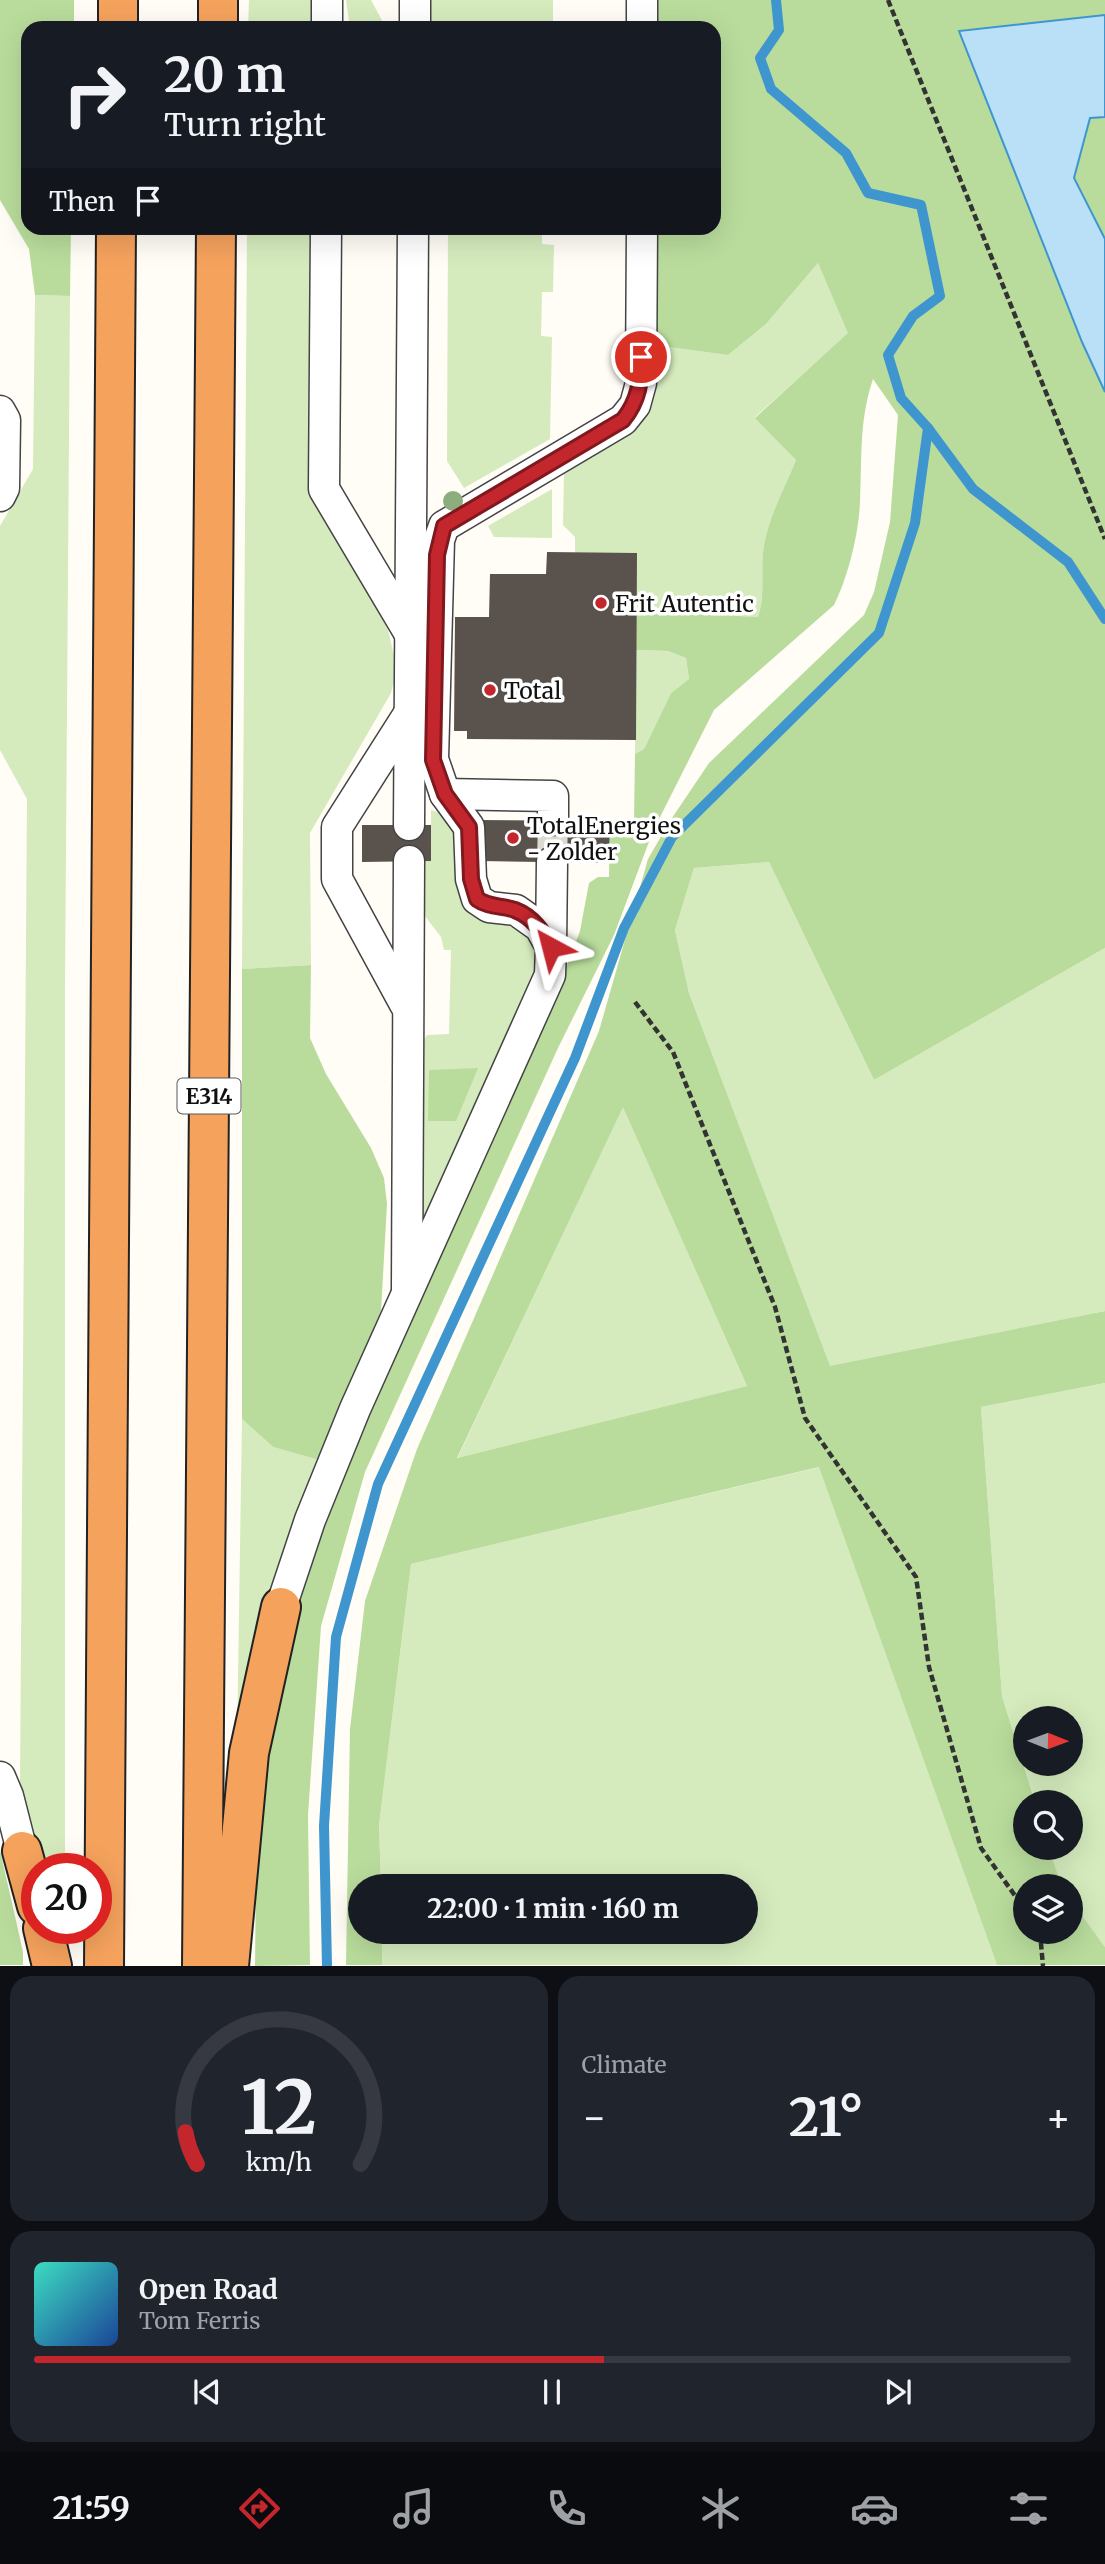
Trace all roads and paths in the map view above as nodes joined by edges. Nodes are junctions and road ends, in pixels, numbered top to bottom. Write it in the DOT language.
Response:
graph roads {
  1 [pos="118,0"];
  2 [pos="218,0"];
  3 [pos="327,0"];
  4 [pos="415,0"];
  5 [pos="642,0"];
  6 [pos="888,0"];
  7 [pos="118,21"];
  8 [pos="218,21"];
  9 [pos="327,21"];
  10 [pos="415,21"];
  11 [pos="642,21"];
  12 [pos="116,235"];
  13 [pos="216,235"];
  14 [pos="326,235"];
  15 [pos="413,235"];
  16 [pos="642,235"];
  17 [pos="0,411"];
  18 [pos="0,496"];
  19 [pos="1105,538"];
  20 [pos="410,635"];
  21 [pos="410,712"];
  22 [pos="445,794"];
  23 [pos="553,820"];
  24 [pos="409,825"];
  25 [pos="409,861"];
  26 [pos="552,862"];
  27 [pos="337,879"];
  28 [pos="323,908"];
  29 [pos="551,947"];
  30 [pos="635,1002"];
  31 [pos="408,1011"];
  32 [pos="391,1153"];
  33 [pos="407,1178"];
  34 [pos="407,1298"];
  35 [pos="281,1607"];
  36 [pos="0,1777"];
  37 [pos="22,1851"];
  38 [pos="1013,1894"];
  39 [pos="47,1944"];
  40 [pos="1041,1944"];
  41 [pos="52,1965"];
  42 [pos="104,1965"];
  43 [pos="202,1965"];
  44 [pos="229,1965"];
  45 [pos="1043,1965"];
  1 -- 7 [label="highway"];
  2 -- 8 [label="highway"];
  3 -- 9 [label="lane"];
  4 -- 10 [label="lane"];
  5 -- 11 [label="lane"];
  6 -- 19 [label="path"];
  12 -- 42 [label="highway"];
  13 -- 43 [label="highway, E314"];
  14 -- 20 [label="lane"];
  15 -- 20 [label="lane"];
  16 -- 22 [label="lane"];
  17 -- 18 [label="lane"];
  20 -- 21 [label="lane"];
  21 -- 24 [label="lane"];
  21 -- 27 [label="lane"];
  22 -- 23 [label="lane"];
  22 -- 29 [label="lane"];
  25 -- 31 [label="lane"];
  26 -- 29 [label="lane"];
  27 -- 28 [label="lane"];
  27 -- 31 [label="lane"];
  29 -- 34 [label="lane"];
  30 -- 38 [label="path"];
  31 -- 33 [label="lane"];
  32 -- 33 [label="lane"];
  33 -- 34 [label="lane"];
  34 -- 35 [label="lane"];
  35 -- 44 [label="highway"];
  36 -- 37 [label="lane"];
  39 -- 41 [label="highway"];
  40 -- 45 [label="path"];
}
